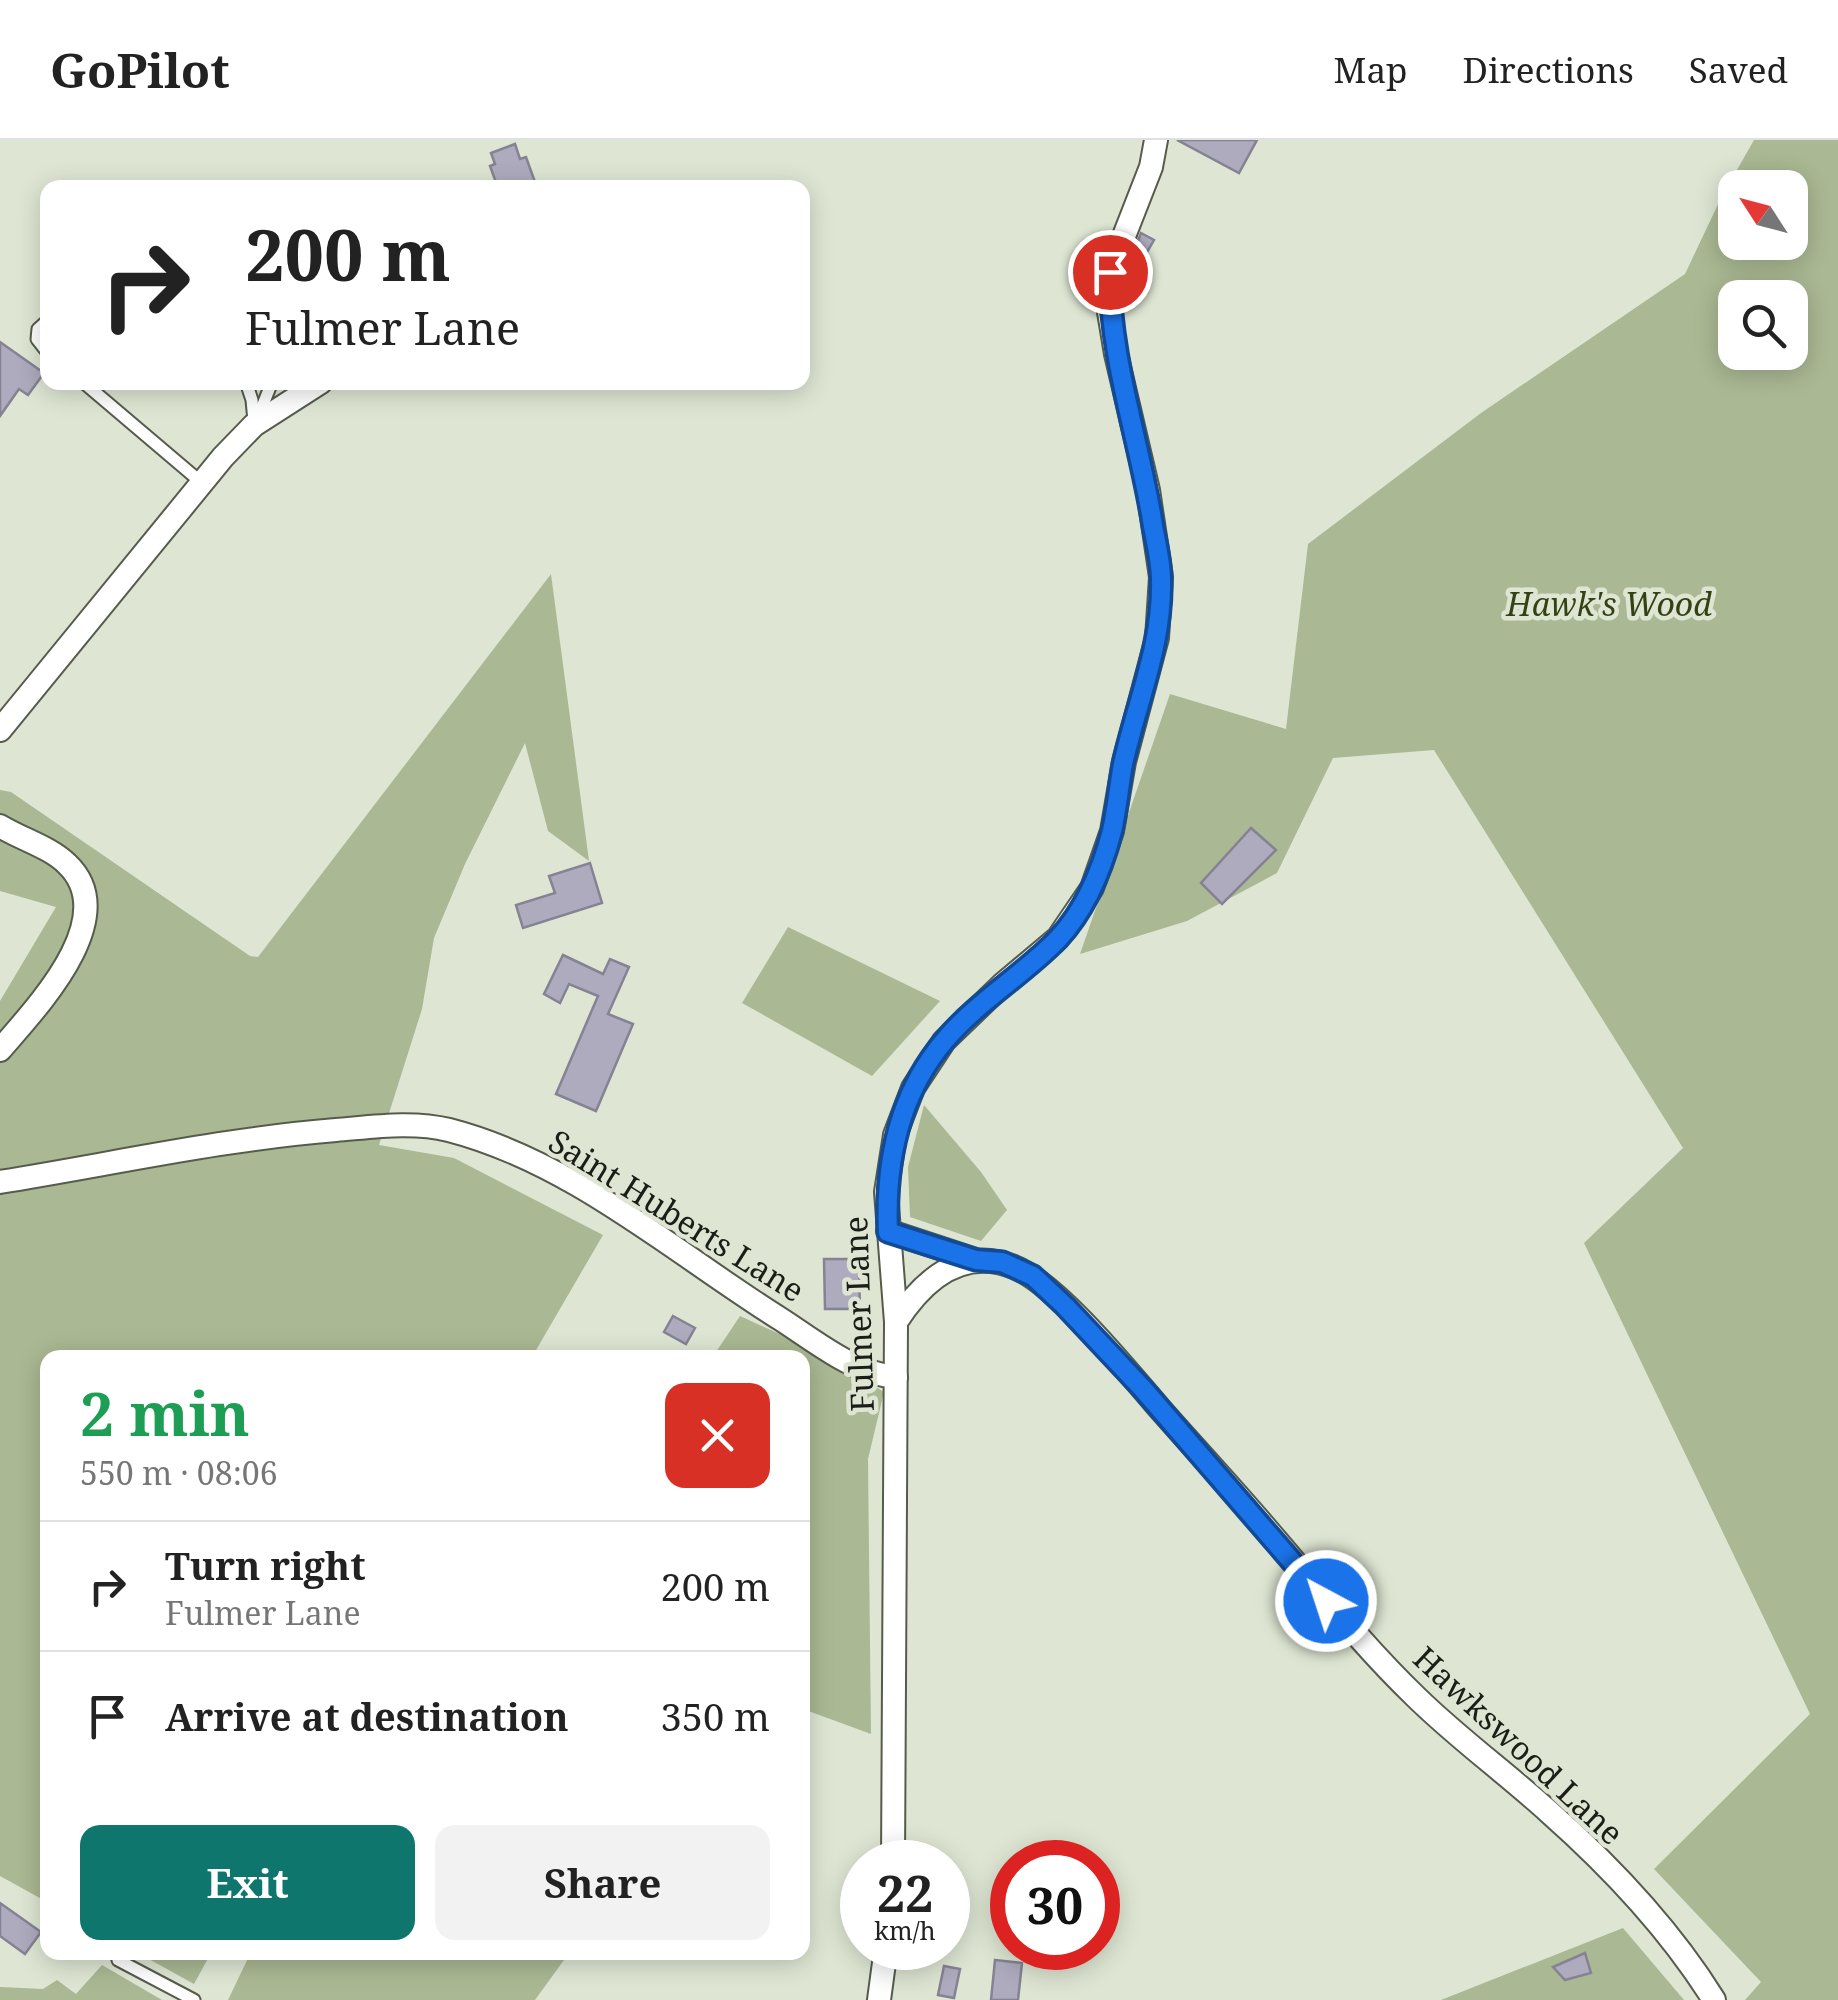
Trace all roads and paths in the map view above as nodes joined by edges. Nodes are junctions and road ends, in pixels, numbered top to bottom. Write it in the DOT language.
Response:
graph roads {
  1 [pos="1156,140"];
  2 [pos="92,390"];
  3 [pos="249,390"];
  4 [pos="269,390"];
  5 [pos="309,390"];
  6 [pos="254,425"];
  7 [pos="202,483"];
  8 [pos="0,730"];
  9 [pos="0,826"];
  10 [pos="0,1050"];
  11 [pos="0,1182"];
  12 [pos="888,1232"];
  13 [pos="976,1260"];
  14 [pos="896,1322"];
  15 [pos="896,1378"];
  16 [pos="894,1840"];
  17 [pos="118,1960"];
  18 [pos="883,1970"];
  19 [pos="194,2000"];
  20 [pos="879,2000"];
  21 [pos="1714,2000"];
  1 -- 12 [label="street, Fulmer Lane"];
  2 -- 7 [label="lane"];
  3 -- 6 [label="lane"];
  4 -- 6 [label="lane"];
  5 -- 6 [label="street"];
  6 -- 7 [label="street"];
  7 -- 8 [label="street"];
  9 -- 10 [label="street"];
  11 -- 15 [label="street, Saint Huberts Lane"];
  12 -- 13 [label="street, Hawkswood Lane"];
  12 -- 14 [label="street, Fulmer Lane"];
  13 -- 14 [label="street"];
  13 -- 21 [label="street, Hawkswood Lane"];
  14 -- 15 [label="street, Fulmer Lane"];
  15 -- 16 [label="street, Fulmer Lane"];
  17 -- 19 [label="lane"];
  18 -- 20 [label="street"];
}
